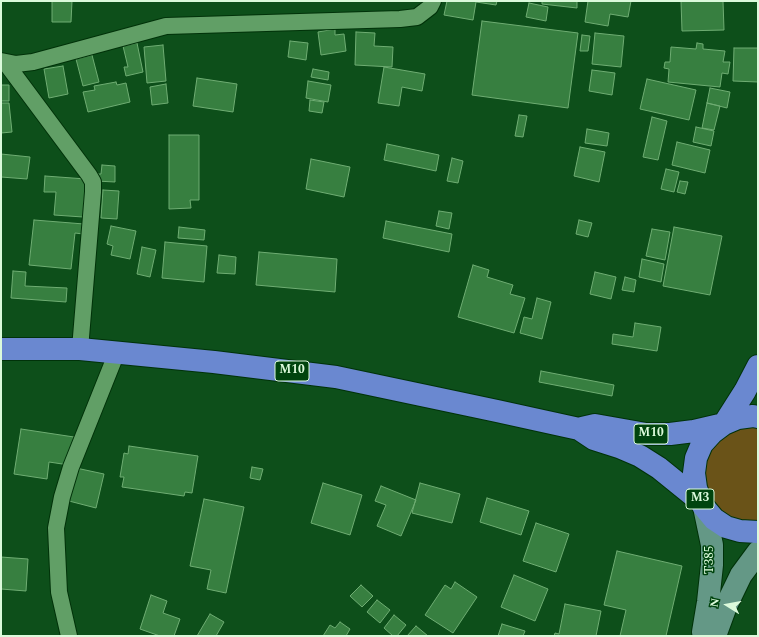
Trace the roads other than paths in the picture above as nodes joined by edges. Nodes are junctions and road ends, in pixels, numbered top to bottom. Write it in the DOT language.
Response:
graph roads {
  1 [pos="433,1"];
  2 [pos="3,62"];
  3 [pos="1,348"];
  4 [pos="80,349"];
  5 [pos="116,352"];
  6 [pos="758,366"];
  7 [pos="758,417"];
  8 [pos="724,424"];
  9 [pos="579,429"];
  10 [pos="703,505"];
  11 [pos="758,532"];
  12 [pos="758,552"];
  13 [pos="69,636"];
  14 [pos="704,636"];
  15 [pos="715,636"];
  1 -- 2 [label="street"];
  2 -- 4 [label="street"];
  3 -- 4 [label="highway, M10"];
  4 -- 5 [label="highway, M10"];
  5 -- 9 [label="highway, M10"];
  5 -- 13 [label="street"];
  6 -- 8 [label="highway, M3"];
  7 -- 8 [label="highway, M3"];
  8 -- 9 [label="highway, M10"];
  8 -- 10 [label="highway, M3"];
  9 -- 10 [label="highway, M10"];
  10 -- 11 [label="highway, M3"];
  10 -- 14 [label="street, T385 / T385"];
  12 -- 15 [label="street"];
}
